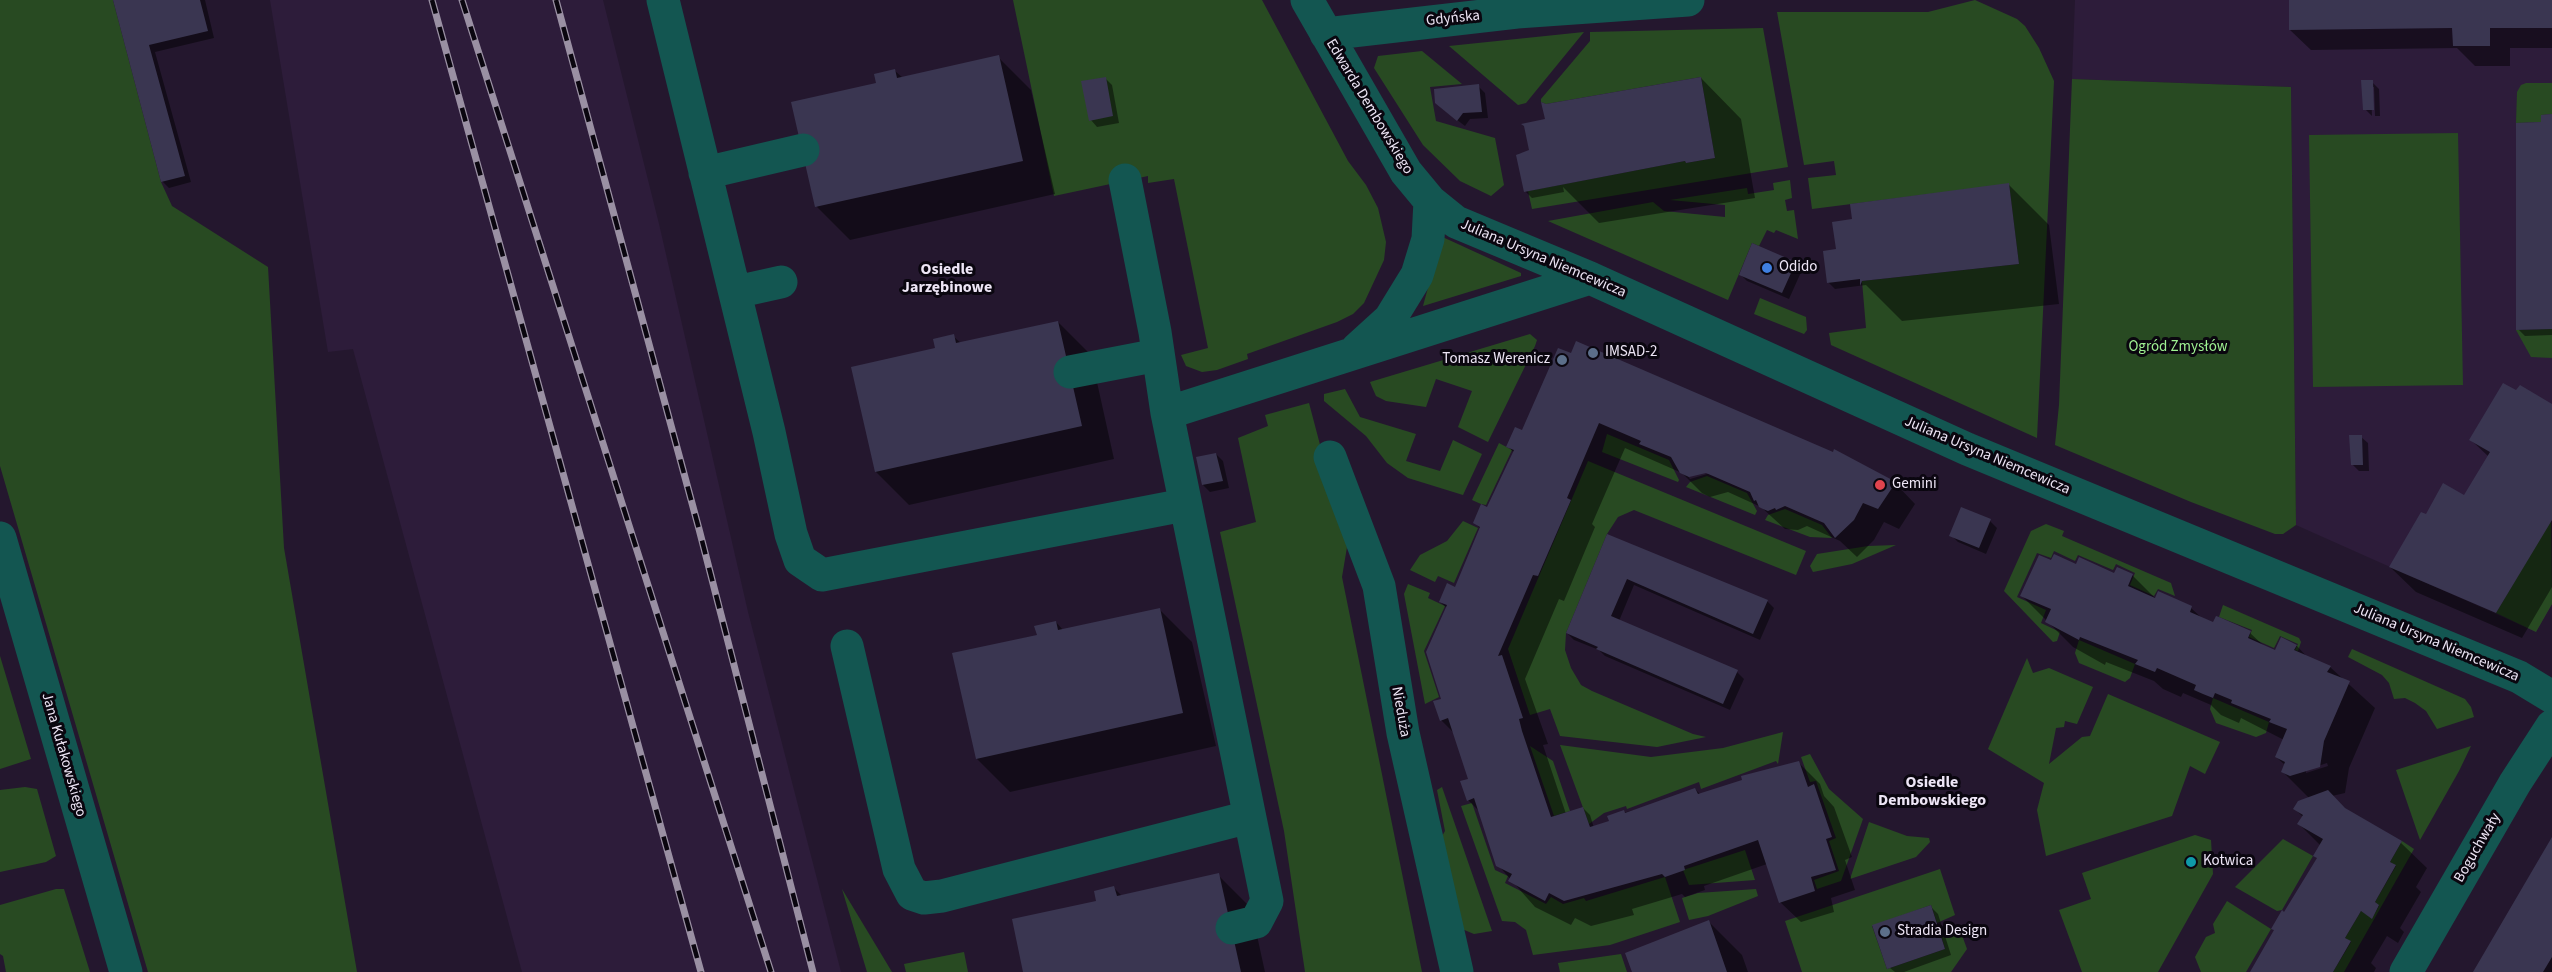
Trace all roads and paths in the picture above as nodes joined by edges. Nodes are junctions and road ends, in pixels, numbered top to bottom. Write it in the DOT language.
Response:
graph roads {
  1 [pos="663,0"];
  2 [pos="1306,0"];
  3 [pos="1688,0"];
  4 [pos="1326,34"];
  5 [pos="803,150"];
  6 [pos="705,173"];
  7 [pos="1125,180"];
  8 [pos="1430,201"];
  9 [pos="1590,278"];
  10 [pos="781,282"];
  11 [pos="736,292"];
  12 [pos="1158,355"];
  13 [pos="1341,359"];
  14 [pos="1070,372"];
  15 [pos="1167,413"];
  16 [pos="1330,457"];
  17 [pos="1184,505"];
  18 [pos="0,538"];
  19 [pos="847,646"];
  20 [pos="2552,697"];
  21 [pos="2552,726"];
  22 [pos="1249,817"];
  23 [pos="1232,928"];
  24 [pos="126,972"];
  25 [pos="1457,972"];
  26 [pos="2406,972"];
  1 -- 6 [label="street"];
  2 -- 4 [label="street, Edwarda Dembowskiego"];
  3 -- 4 [label="street, Gdyńska"];
  4 -- 8 [label="street, Edwarda Dembowskiego"];
  5 -- 6 [label="street"];
  6 -- 11 [label="street"];
  7 -- 12 [label="street"];
  8 -- 9 [label="street, Juliana Ursyna Niemcewicza"];
  8 -- 13 [label="street"];
  9 -- 13 [label="street"];
  9 -- 20 [label="street, Juliana Ursyna Niemcewicza"];
  10 -- 11 [label="street"];
  11 -- 17 [label="street"];
  12 -- 14 [label="street"];
  12 -- 15 [label="street"];
  13 -- 15 [label="street"];
  15 -- 17 [label="street"];
  16 -- 25 [label="street, Nieduża"];
  17 -- 22 [label="street"];
  18 -- 24 [label="street, Jana Kułakowskiego"];
  19 -- 22 [label="street"];
  21 -- 26 [label="street, Boguchwały"];
  22 -- 23 [label="street"];
}
